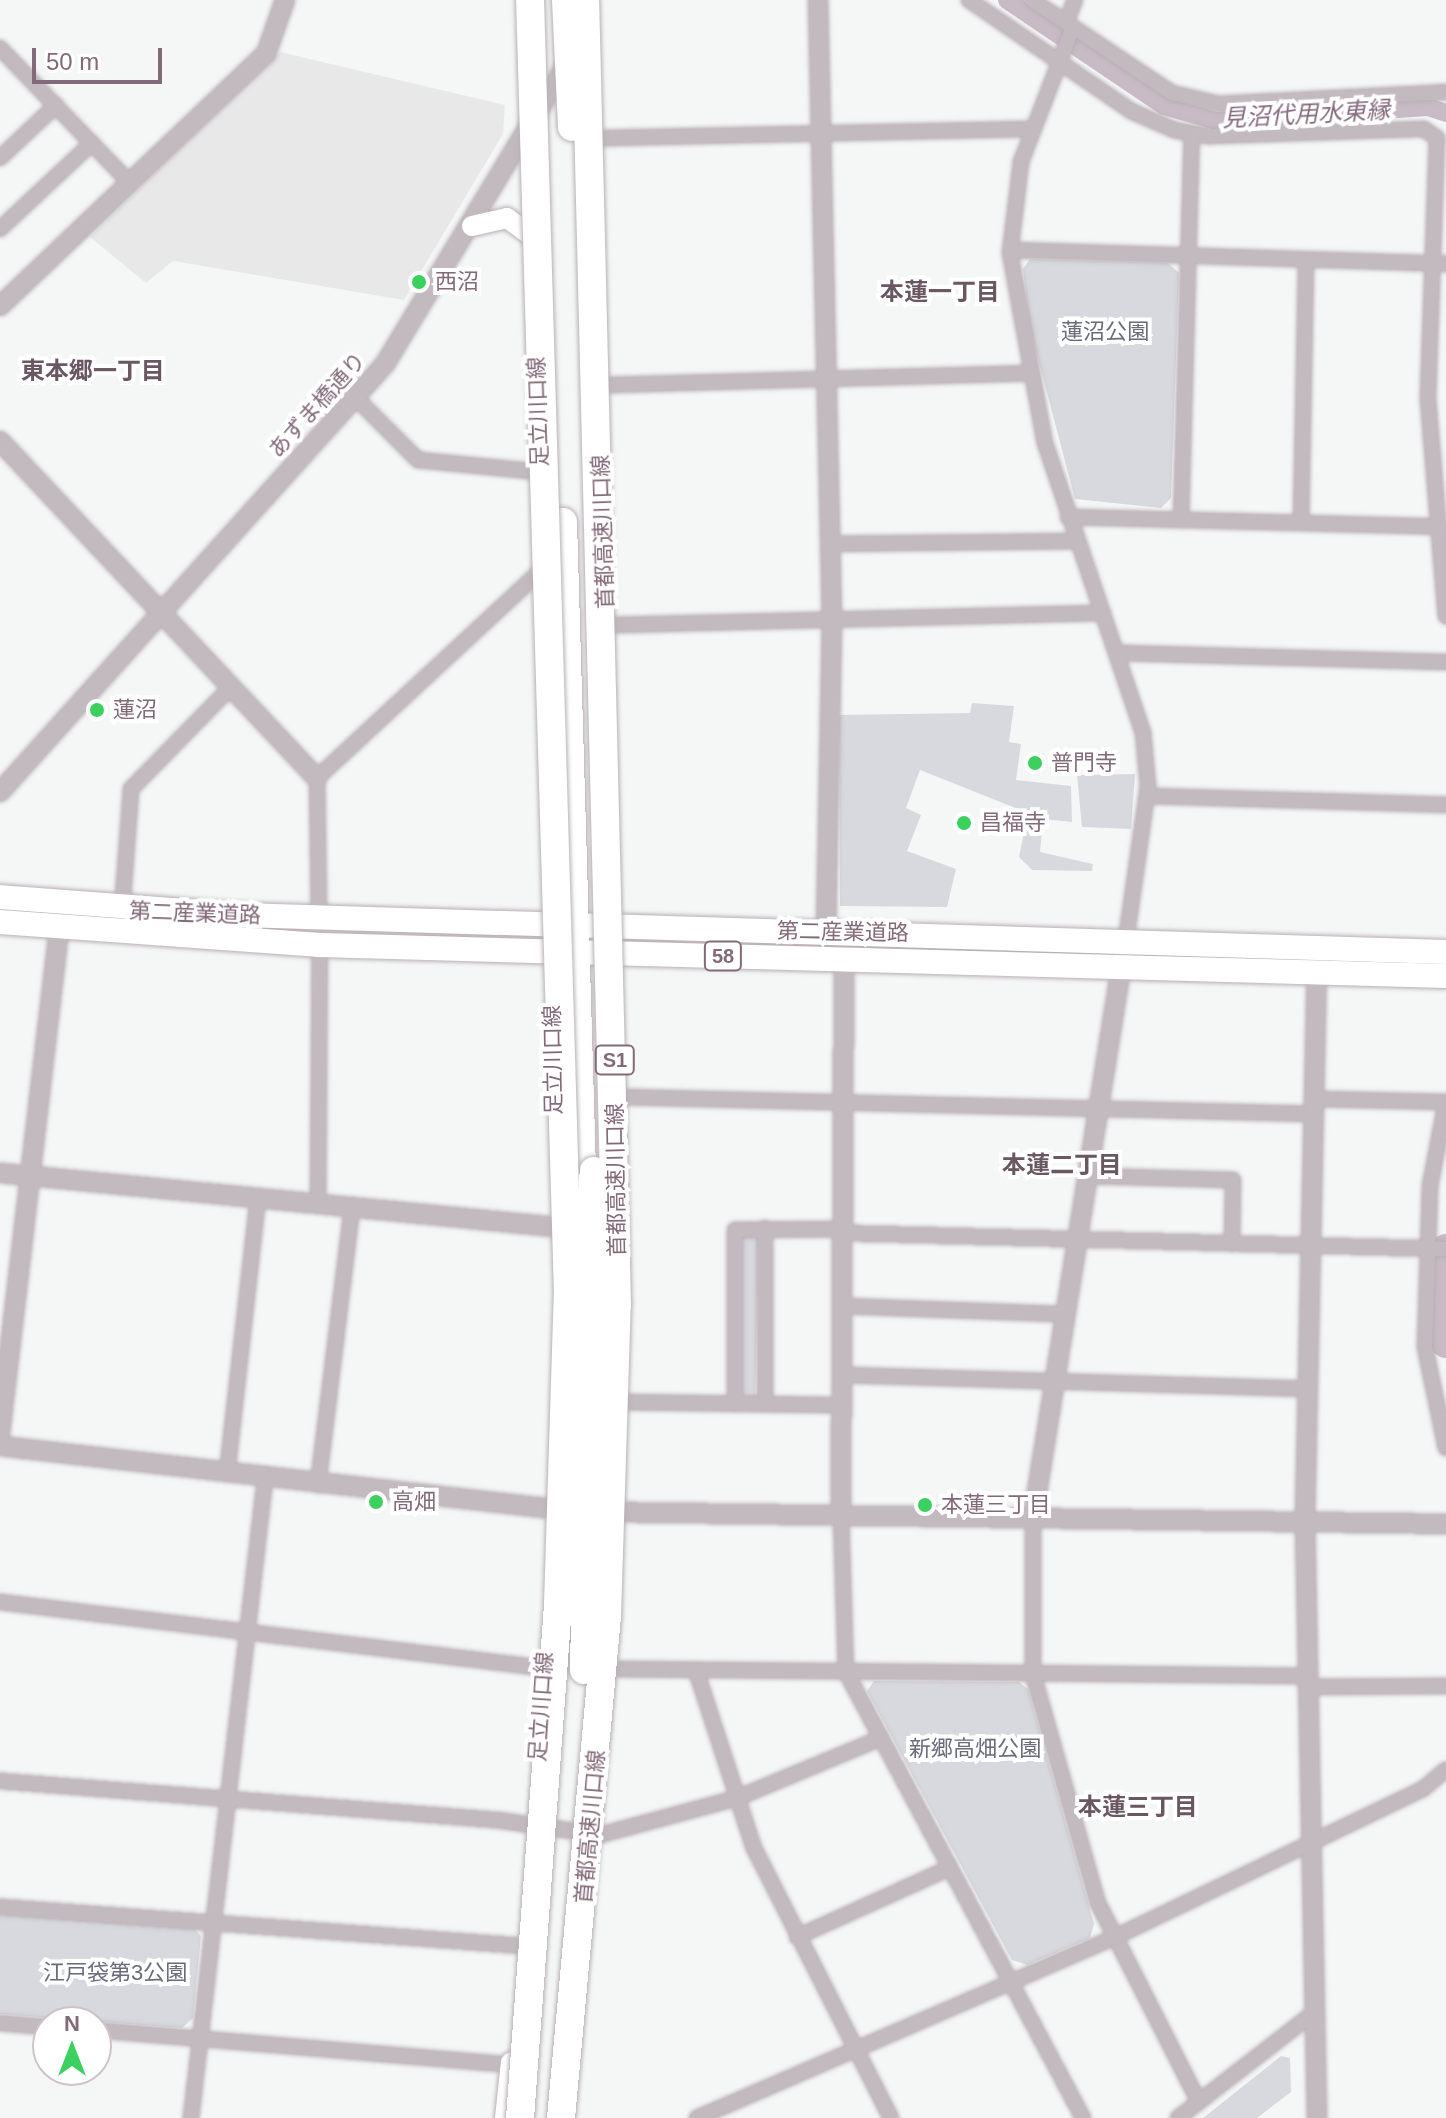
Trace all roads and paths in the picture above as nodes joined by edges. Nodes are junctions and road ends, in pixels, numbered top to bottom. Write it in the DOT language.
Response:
graph roads {
  1 [pos="285,0"];
  2 [pos="528,0"];
  3 [pos="547,0"];
  4 [pos="566,0"];
  5 [pos="818,0"];
  6 [pos="969,0"];
  7 [pos="1032,0"];
  8 [pos="1075,0"];
  9 [pos="596,2"];
  10 [pos="1070,27"];
  11 [pos="0,48"];
  12 [pos="1059,59"];
  13 [pos="1446,92"];
  14 [pos="56,105"];
  15 [pos="1033,129"];
  16 [pos="531,130"];
  17 [pos="822,132"];
  18 [pos="1192,135"];
  19 [pos="601,138"];
  20 [pos="92,143"];
  21 [pos="0,158"];
  22 [pos="130,183"];
  23 [pos="472,226"];
  24 [pos="0,229"];
  25 [pos="533,237"];
  26 [pos="1010,250"];
  27 [pos="1189,256"];
  28 [pos="1306,260"];
  29 [pos="1441,264"];
  30 [pos="0,306"];
  31 [pos="1030,373"];
  32 [pos="829,378"];
  33 [pos="607,385"];
  34 [pos="356,398"];
  35 [pos="0,441"];
  36 [pos="540,472"];
  37 [pos="1068,517"];
  38 [pos="1181,520"];
  39 [pos="576,522"];
  40 [pos="1301,523"];
  41 [pos="1438,527"];
  42 [pos="1077,541"];
  43 [pos="831,544"];
  44 [pos="543,569"];
  45 [pos="162,613"];
  46 [pos="1103,613"];
  47 [pos="1446,616"];
  48 [pos="832,620"];
  49 [pos="613,625"];
  50 [pos="1119,653"];
  51 [pos="1446,662"];
  52 [pos="231,687"];
  53 [pos="317,778"];
  54 [pos="0,792"];
  55 [pos="1147,796"];
  56 [pos="1446,805"];
  57 [pos="0,897"];
  58 [pos="122,911"];
  59 [pos="319,917"];
  60 [pos="0,922"];
  61 [pos="59,930"];
  62 [pos="826,931"];
  63 [pos="585,940"];
  64 [pos="320,945"];
  65 [pos="1446,952"];
  66 [pos="1124,953"];
  67 [pos="844,958"];
  68 [pos="1318,960"];
  69 [pos="1446,976"];
  70 [pos="622,1097"];
  71 [pos="841,1103"];
  72 [pos="1315,1106"];
  73 [pos="1098,1109"];
  74 [pos="588,1171"];
  75 [pos="0,1173"];
  76 [pos="30,1176"];
  77 [pos="1088,1176"];
  78 [pos="258,1197"];
  79 [pos="318,1203"];
  80 [pos="352,1207"];
  81 [pos="556,1227"];
  82 [pos="765,1228"];
  83 [pos="843,1231"];
  84 [pos="1078,1240"];
  85 [pos="1232,1244"];
  86 [pos="1311,1247"];
  87 [pos="1436,1249"];
  88 [pos="842,1306"];
  89 [pos="1065,1314"];
  90 [pos="842,1375"];
  91 [pos="1054,1380"];
  92 [pos="1306,1389"];
  93 [pos="622,1402"];
  94 [pos="735,1404"];
  95 [pos="765,1404"];
  96 [pos="842,1405"];
  97 [pos="0,1433"];
  98 [pos="0,1446"];
  99 [pos="1446,1448"];
  100 [pos="227,1474"];
  101 [pos="265,1479"];
  102 [pos="318,1485"];
  103 [pos="553,1511"];
  104 [pos="620,1513"];
  105 [pos="841,1515"];
  106 [pos="1033,1517"];
  107 [pos="1305,1519"];
  108 [pos="1446,1524"];
  109 [pos="0,1602"];
  110 [pos="248,1631"];
  111 [pos="543,1668"];
  112 [pos="613,1669"];
  113 [pos="696,1670"];
  114 [pos="846,1672"];
  115 [pos="1033,1674"];
  116 [pos="1306,1681"];
  117 [pos="1446,1686"];
  118 [pos="881,1738"];
  119 [pos="1446,1770"];
  120 [pos="0,1781"];
  121 [pos="226,1797"];
  122 [pos="737,1798"];
  123 [pos="533,1825"];
  124 [pos="600,1835"];
  125 [pos="1311,1845"];
  126 [pos="949,1868"];
  127 [pos="0,1907"];
  128 [pos="215,1921"];
  129 [pos="797,1937"];
  130 [pos="1111,1939"];
  131 [pos="524,1946"];
  132 [pos="536,1979"];
  133 [pos="1009,1981"];
  134 [pos="1316,2011"];
  135 [pos="0,2023"];
  136 [pos="32,2026"];
  137 [pos="112,2031"];
  138 [pos="201,2038"];
  139 [pos="857,2045"];
  140 [pos="511,2065"];
  141 [pos="1199,2102"];
  142 [pos="191,2118"];
  143 [pos="505,2118"];
  144 [pos="520,2118"];
  145 [pos="545,2118"];
  146 [pos="561,2118"];
  147 [pos="571,2118"];
  148 [pos="697,2118"];
  149 [pos="891,2118"];
  150 [pos="1083,2118"];
  151 [pos="1178,2118"];
  152 [pos="1317,2118"];
  1 -- 22 [label="street"];
  2 -- 16 [label="main road, 足立川口線"];
  2 -- 132 [label="highway, 首都高速川口線 / S1, bridge"];
  3 -- 39 [label="highway"];
  4 -- 39 [label="highway, bridge"];
  5 -- 17 [label="street"];
  6 -- 12 [label="street"];
  7 -- 10 [label="street"];
  8 -- 10 [label="street"];
  9 -- 16 [label="street, あずま橋通り"];
  9 -- 19 [label="main road, 足立川口線"];
  9 -- 146 [label="highway, 首都高速川口線 / S1, bridge"];
  10 -- 12 [label="street"];
  10 -- 13 [label="street"];
  11 -- 14 [label="street"];
  12 -- 15 [label="street"];
  12 -- 18 [label="street"];
  14 -- 20 [label="street"];
  14 -- 21 [label="street"];
  15 -- 17 [label="street"];
  15 -- 26 [label="street"];
  16 -- 23 [label="street, あずま橋通り"];
  16 -- 25 [label="main road, 足立川口線"];
  17 -- 19 [label="street"];
  17 -- 32 [label="street"];
  18 -- 27 [label="street"];
  18 -- 29 [label="street"];
  19 -- 33 [label="main road, 足立川口線"];
  20 -- 22 [label="street"];
  20 -- 24 [label="street"];
  22 -- 30 [label="street"];
  23 -- 25 [label="main road"];
  23 -- 34 [label="street, あずま橋通り"];
  25 -- 36 [label="main road, 足立川口線"];
  26 -- 27 [label="street"];
  26 -- 31 [label="street"];
  27 -- 28 [label="street"];
  27 -- 38 [label="street"];
  28 -- 29 [label="street"];
  28 -- 40 [label="street"];
  29 -- 41 [label="street"];
  31 -- 32 [label="street"];
  31 -- 37 [label="street"];
  32 -- 33 [label="street"];
  32 -- 43 [label="street"];
  33 -- 49 [label="main road, 足立川口線"];
  34 -- 36 [label="street"];
  34 -- 45 [label="street, あずま橋通り"];
  35 -- 45 [label="street"];
  36 -- 44 [label="main road, 足立川口線"];
  37 -- 38 [label="street"];
  37 -- 42 [label="street"];
  38 -- 40 [label="street"];
  39 -- 63 [label="highway"];
  40 -- 41 [label="street"];
  41 -- 47 [label="street"];
  42 -- 43 [label="street"];
  42 -- 46 [label="street"];
  43 -- 48 [label="street"];
  44 -- 53 [label="street"];
  44 -- 63 [label="main road, 足立川口線"];
  45 -- 52 [label="street"];
  45 -- 54 [label="street, あずま橋通り"];
  46 -- 48 [label="street"];
  46 -- 50 [label="street"];
  48 -- 49 [label="street"];
  48 -- 62 [label="street"];
  49 -- 63 [label="main road, 足立川口線"];
  50 -- 51 [label="street"];
  50 -- 55 [label="street"];
  52 -- 53 [label="street"];
  52 -- 58 [label="street"];
  53 -- 59 [label="street"];
  55 -- 56 [label="street"];
  55 -- 66 [label="street"];
  57 -- 58 [label="main road, 第二産業道路 / 58"];
  58 -- 59 [label="main road, 第二産業道路 / 58"];
  59 -- 63 [label="main road, 第二産業道路 / 58"];
  60 -- 61 [label="main road, 第二産業道路 / 58"];
  61 -- 64 [label="main road, 第二産業道路 / 58"];
  61 -- 76 [label="street"];
  62 -- 63 [label="main road, 第二産業道路 / 58"];
  62 -- 66 [label="main road, 第二産業道路 / 58"];
  63 -- 64 [label="main road, 第二産業道路 / 58"];
  63 -- 67 [label="main road, 第二産業道路 / 58"];
  63 -- 70 [label="main road, 足立川口線"];
  63 -- 74 [label="highway"];
  63 -- 81 [label="main road, 足立川口線"];
  64 -- 79 [label="street"];
  65 -- 68 [label="main road, 第二産業道路 / 58"];
  66 -- 67 [label="main road, 第二産業道路 / 58"];
  66 -- 68 [label="main road, 第二産業道路 / 58"];
  66 -- 73 [label="street"];
  67 -- 71 [label="street"];
  68 -- 69 [label="main road, 第二産業道路 / 58"];
  68 -- 72 [label="street"];
  70 -- 71 [label="street"];
  70 -- 93 [label="main road, 足立川口線"];
  71 -- 73 [label="street"];
  71 -- 83 [label="street"];
  72 -- 73 [label="street"];
  72 -- 86 [label="street"];
  72 -- 87 [label="street"];
  73 -- 77 [label="street"];
  74 -- 132 [label="highway"];
  74 -- 145 [label="highway, bridge"];
  75 -- 76 [label="street"];
  76 -- 78 [label="street"];
  76 -- 97 [label="street"];
  77 -- 84 [label="street"];
  77 -- 85 [label="street"];
  78 -- 79 [label="street"];
  78 -- 100 [label="street"];
  79 -- 80 [label="street"];
  80 -- 81 [label="street"];
  80 -- 102 [label="street"];
  81 -- 103 [label="main road, 足立川口線"];
  82 -- 83 [label="street"];
  82 -- 94 [label="street"];
  82 -- 95 [label="street"];
  83 -- 84 [label="street"];
  83 -- 88 [label="street"];
  84 -- 85 [label="street"];
  84 -- 89 [label="street"];
  85 -- 86 [label="street"];
  86 -- 87 [label="street"];
  86 -- 92 [label="street"];
  87 -- 99 [label="street"];
  88 -- 89 [label="street"];
  88 -- 90 [label="street"];
  89 -- 91 [label="street"];
  90 -- 91 [label="street"];
  90 -- 96 [label="street"];
  91 -- 92 [label="street"];
  91 -- 106 [label="street"];
  92 -- 107 [label="street"];
  93 -- 94 [label="street"];
  93 -- 104 [label="main road, 足立川口線"];
  94 -- 95 [label="street"];
  95 -- 96 [label="street"];
  96 -- 105 [label="street"];
  98 -- 100 [label="street"];
  100 -- 101 [label="street"];
  101 -- 102 [label="street"];
  101 -- 110 [label="street"];
  102 -- 103 [label="street"];
  103 -- 104 [label="street"];
  103 -- 111 [label="main road, 足立川口線"];
  104 -- 105 [label="street"];
  104 -- 112 [label="main road, 足立川口線"];
  105 -- 106 [label="street"];
  105 -- 114 [label="street"];
  106 -- 107 [label="street"];
  106 -- 115 [label="street"];
  107 -- 108 [label="street"];
  107 -- 116 [label="street"];
  109 -- 110 [label="street"];
  110 -- 111 [label="street"];
  110 -- 121 [label="street"];
  111 -- 123 [label="main road, 足立川口線"];
  112 -- 113 [label="street"];
  112 -- 124 [label="main road, 足立川口線"];
  113 -- 114 [label="street"];
  113 -- 122 [label="street"];
  114 -- 115 [label="street"];
  114 -- 118 [label="street"];
  115 -- 116 [label="street"];
  115 -- 130 [label="street"];
  116 -- 117 [label="street"];
  116 -- 125 [label="street"];
  118 -- 122 [label="street"];
  118 -- 126 [label="street"];
  119 -- 125 [label="street"];
  120 -- 121 [label="street"];
  121 -- 123 [label="street"];
  121 -- 128 [label="street"];
  122 -- 124 [label="street"];
  122 -- 129 [label="street"];
  123 -- 124 [label="street"];
  123 -- 131 [label="main road, 足立川口線"];
  124 -- 147 [label="main road, 足立川口線"];
  125 -- 130 [label="street"];
  125 -- 134 [label="street"];
  126 -- 129 [label="street"];
  126 -- 133 [label="street"];
  127 -- 128 [label="street"];
  128 -- 131 [label="street"];
  128 -- 138 [label="street"];
  129 -- 139 [label="street"];
  130 -- 133 [label="street"];
  130 -- 141 [label="street"];
  131 -- 140 [label="main road, 足立川口線"];
  132 -- 144 [label="highway, 首都高速川口線 / S1, bridge"];
  133 -- 139 [label="street"];
  133 -- 150 [label="street"];
  134 -- 141 [label="street"];
  134 -- 152 [label="street"];
  135 -- 136 [label="street"];
  137 -- 138 [label="street"];
  138 -- 140 [label="street"];
  138 -- 142 [label="street"];
  139 -- 148 [label="street"];
  139 -- 149 [label="street"];
  140 -- 143 [label="main road, 足立川口線"];
  141 -- 151 [label="street"];
}
